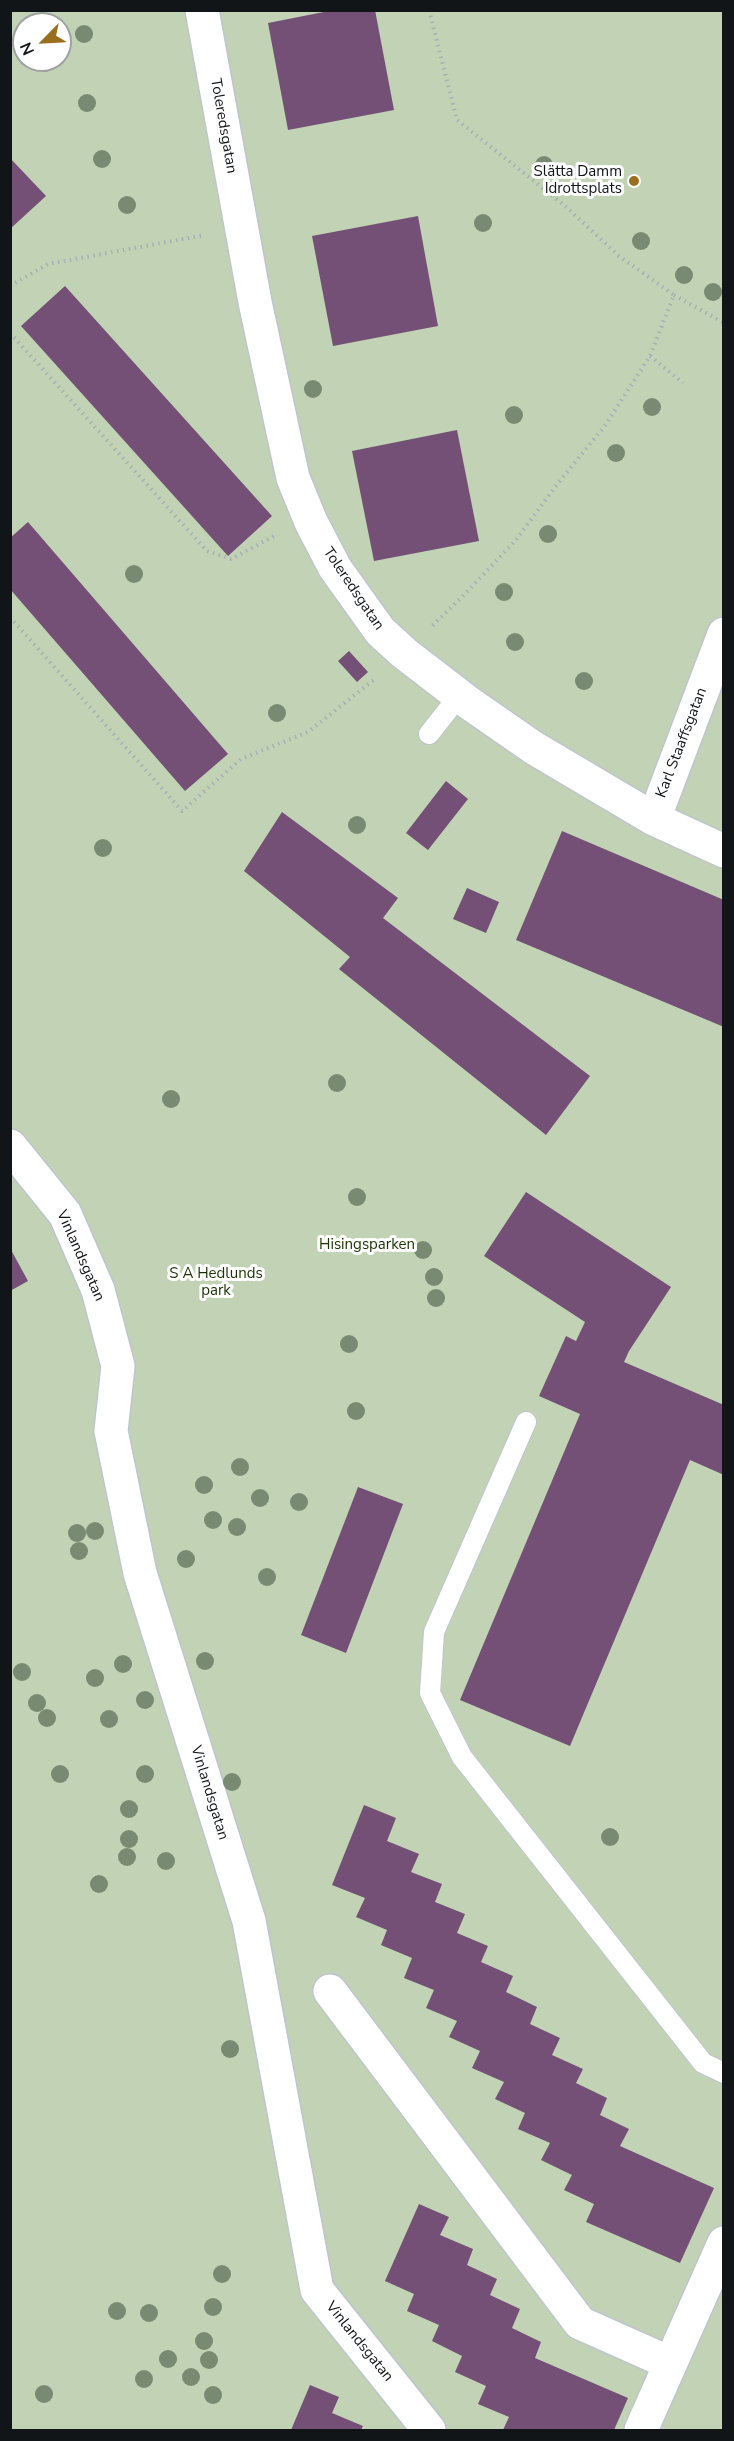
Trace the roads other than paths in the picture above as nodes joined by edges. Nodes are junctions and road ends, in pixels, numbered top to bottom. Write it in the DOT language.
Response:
graph roads {
  1 [pos="202,10"];
  2 [pos="723,634"];
  3 [pos="459,696"];
  4 [pos="429,734"];
  5 [pos="654,819"];
  6 [pos="723,851"];
  7 [pos="10,1146"];
  8 [pos="526,1422"];
  9 [pos="330,1991"];
  10 [pos="723,2073"];
  11 [pos="723,2243"];
  12 [pos="670,2363"];
  13 [pos="429,2430"];
  14 [pos="641,2430"];
  1 -- 3 [label="street, Toleredsgatan"];
  2 -- 5 [label="street, Karl Staaffsgatan"];
  3 -- 4 [label="lane"];
  3 -- 5 [label="street, Toleredsgatan"];
  5 -- 6 [label="street, Toleredsgatan"];
  7 -- 13 [label="street, Vinlandsgatan"];
  8 -- 10 [label="lane"];
  9 -- 12 [label="street"];
  11 -- 12 [label="street"];
  12 -- 14 [label="street"];
}
